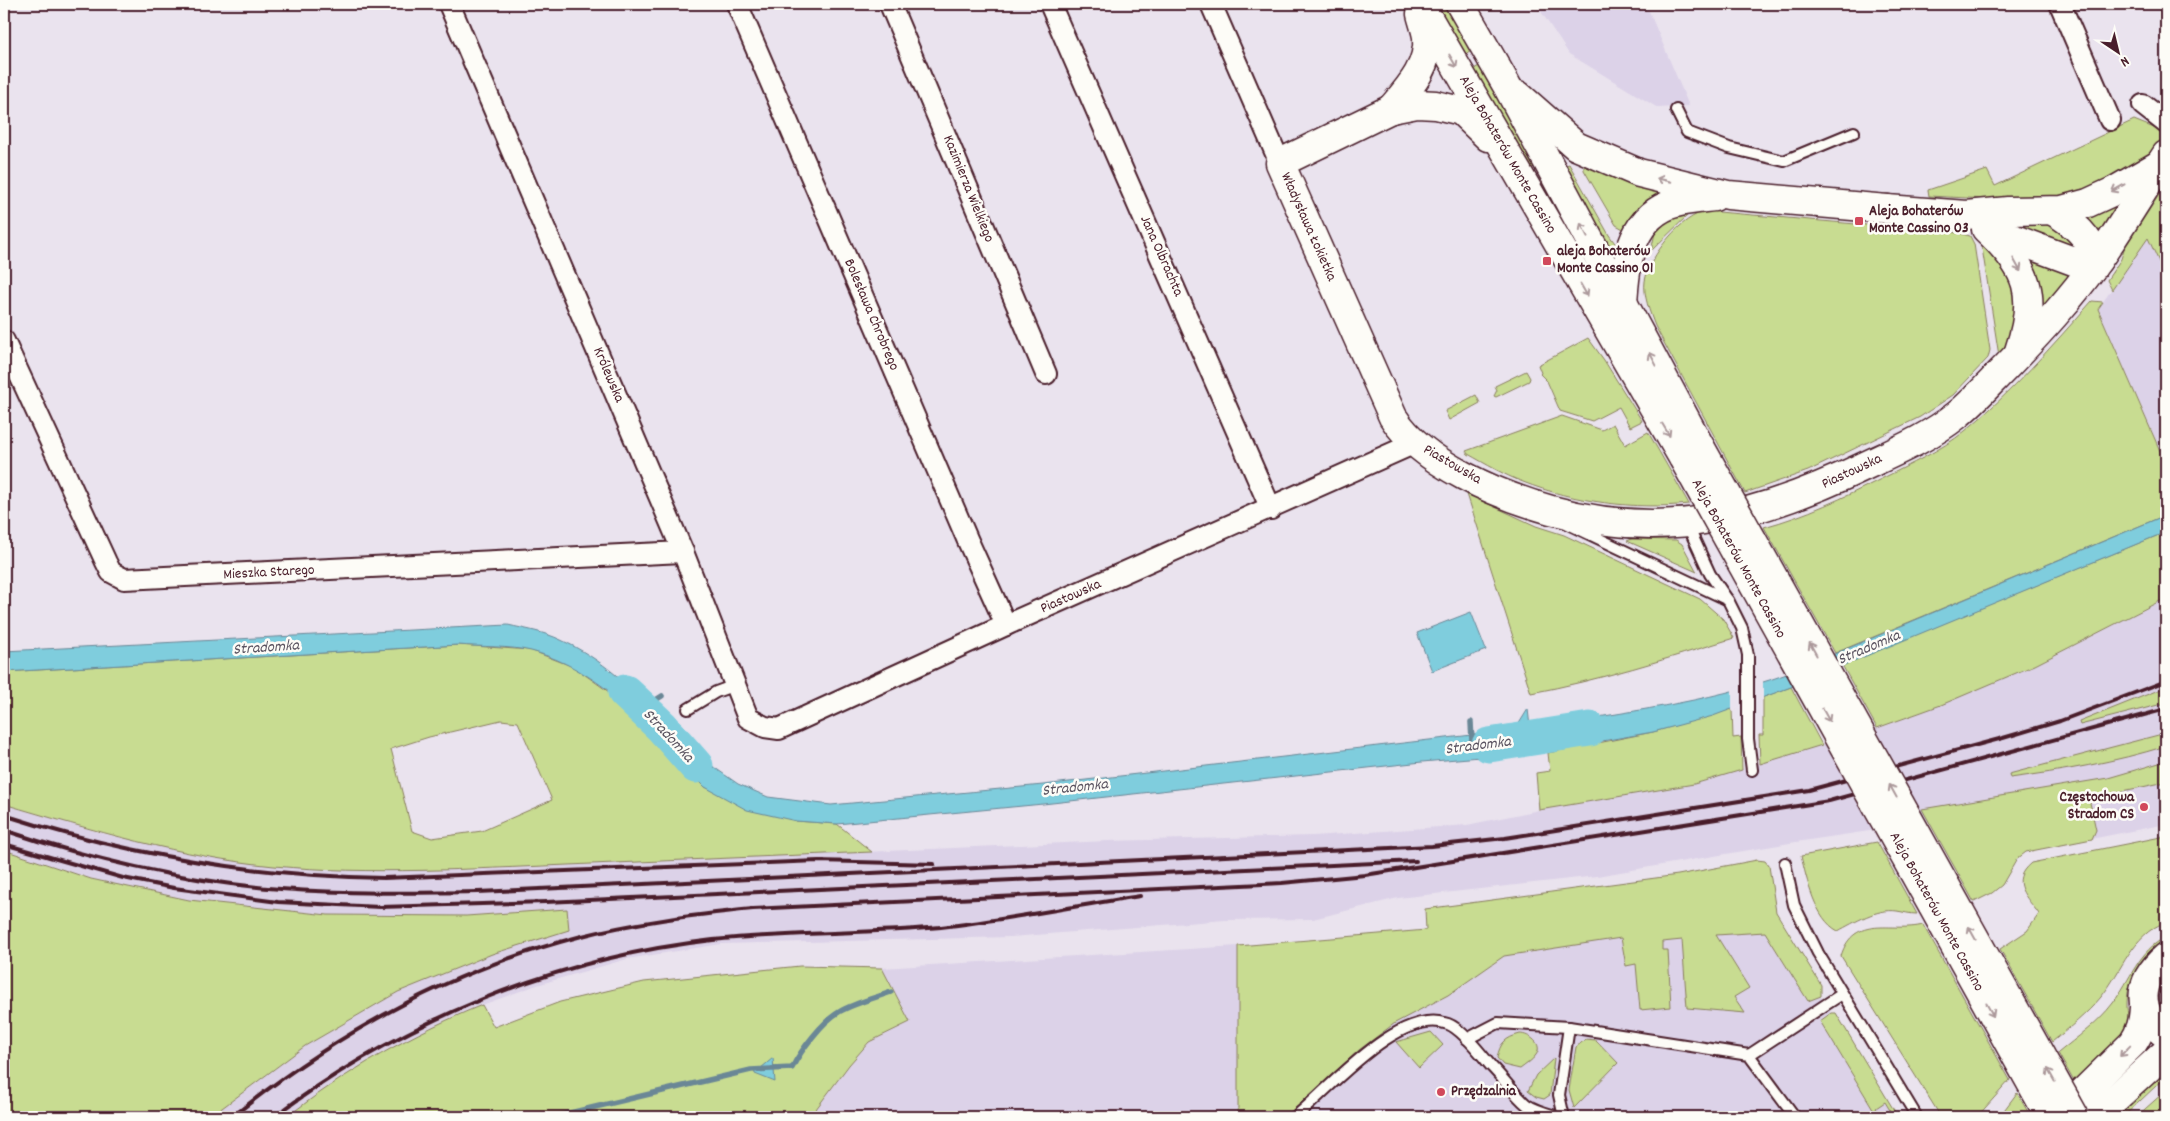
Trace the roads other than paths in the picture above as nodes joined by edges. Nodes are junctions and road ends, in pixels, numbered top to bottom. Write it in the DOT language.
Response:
graph roads {
  1 [pos="449,4"];
  2 [pos="737,4"];
  3 [pos="890,4"];
  4 [pos="1050,4"];
  5 [pos="1211,4"];
  6 [pos="1419,4"];
  7 [pos="1460,4"];
  8 [pos="2060,4"];
  9 [pos="1506,84"];
  10 [pos="2143,105"];
  11 [pos="1391,109"];
  12 [pos="1676,110"];
  13 [pos="2110,120"];
  14 [pos="2166,123"];
  15 [pos="1854,132"];
  16 [pos="1509,156"];
  17 [pos="2163,160"];
  18 [pos="1280,162"];
  19 [pos="1728,195"];
  20 [pos="2052,211"];
  21 [pos="1976,222"];
  22 [pos="2095,264"];
  23 [pos="1623,304"];
  24 [pos="4,341"];
  25 [pos="2018,355"];
  26 [pos="1046,374"];
  27 [pos="1415,443"];
  28 [pos="1692,453"];
  29 [pos="1538,506"];
  30 [pos="1270,509"];
  31 [pos="1687,523"];
  32 [pos="683,552"];
  33 [pos="1728,600"];
  34 [pos="1006,625"];
  35 [pos="735,686"];
  36 [pos="688,709"];
  37 [pos="780,729"];
  38 [pos="1752,770"];
  39 [pos="1785,863"];
  40 [pos="2166,957"];
  41 [pos="1842,994"];
  42 [pos="2144,1008"];
  43 [pos="1569,1028"];
  44 [pos="2166,1035"];
  45 [pos="1467,1039"];
  46 [pos="2166,1052"];
  47 [pos="1749,1055"];
  48 [pos="2078,1106"];
  49 [pos="1914,1116"];
  50 [pos="1295,1117"];
  51 [pos="1559,1117"];
  52 [pos="1564,1117"];
  53 [pos="1795,1117"];
  54 [pos="2050,1117"];
  55 [pos="2095,1117"];
  1 -- 32 [label="street, Królewska"];
  2 -- 34 [label="street, Bolesława Chrobrego"];
  3 -- 26 [label="street, Kazimierza Wielkiego"];
  4 -- 30 [label="street, Jana Olbrachta"];
  5 -- 18 [label="street, Władysława Łokietka"];
  6 -- 11 [label="main road"];
  6 -- 16 [label="main road, Aleja Bohaterów Monte Cassino, one-way"];
  7 -- 9 [label="main road, Aleja Bohaterów Monte Cassino"];
  8 -- 13 [label="street"];
  19 -- 9 [label="main road, one-way"];
  23 -- 9 [label="main road, Aleja Bohaterów Monte Cassino, one-way"];
  10 -- 14 [label="street"];
  11 -- 16 [label="main road"];
  11 -- 18 [label="main road"];
  12 -- 15 [label="lane"];
  16 -- 28 [label="main road, Aleja Bohaterów Monte Cassino, one-way"];
  17 -- 20 [label="main road, one-way"];
  17 -- 22 [label="main road, Piastowska"];
  18 -- 27 [label="main road, Władysława Łokietka"];
  19 -- 21 [label="main road"];
  19 -- 23 [label="main road"];
  20 -- 21 [label="main road"];
  20 -- 22 [label="main road"];
  21 -- 22 [label="main road"];
  21 -- 25 [label="main road, one-way"];
  22 -- 25 [label="main road, Piastowska"];
  28 -- 23 [label="main road, Aleja Bohaterów Monte Cassino, one-way"];
  24 -- 32 [label="street, Mieszka Starego"];
  25 -- 31 [label="main road, Piastowska"];
  27 -- 29 [label="main road, Piastowska"];
  27 -- 30 [label="street, Piastowska"];
  48 -- 28 [label="main road, Aleja Bohaterów Monte Cassino, one-way, bridge"];
  28 -- 54 [label="main road, Aleja Bohaterów Monte Cassino, one-way, bridge"];
  29 -- 31 [label="main road, Piastowska"];
  29 -- 33 [label="lane"];
  30 -- 34 [label="street, Piastowska"];
  31 -- 33 [label="lane"];
  32 -- 35 [label="street, Królewska"];
  33 -- 38 [label="lane"];
  34 -- 37 [label="street, Piastowska"];
  35 -- 36 [label="lane"];
  35 -- 37 [label="street, Królewska"];
  39 -- 41 [label="lane"];
  40 -- 42 [label="main road"];
  41 -- 47 [label="lane"];
  41 -- 49 [label="lane"];
  42 -- 44 [label="main road"];
  42 -- 48 [label="main road, one-way"];
  43 -- 45 [label="lane"];
  43 -- 47 [label="lane"];
  43 -- 52 [label="lane"];
  45 -- 50 [label="lane"];
  45 -- 51 [label="lane"];
  46 -- 55 [label="main road"];
  47 -- 53 [label="lane"];
}
